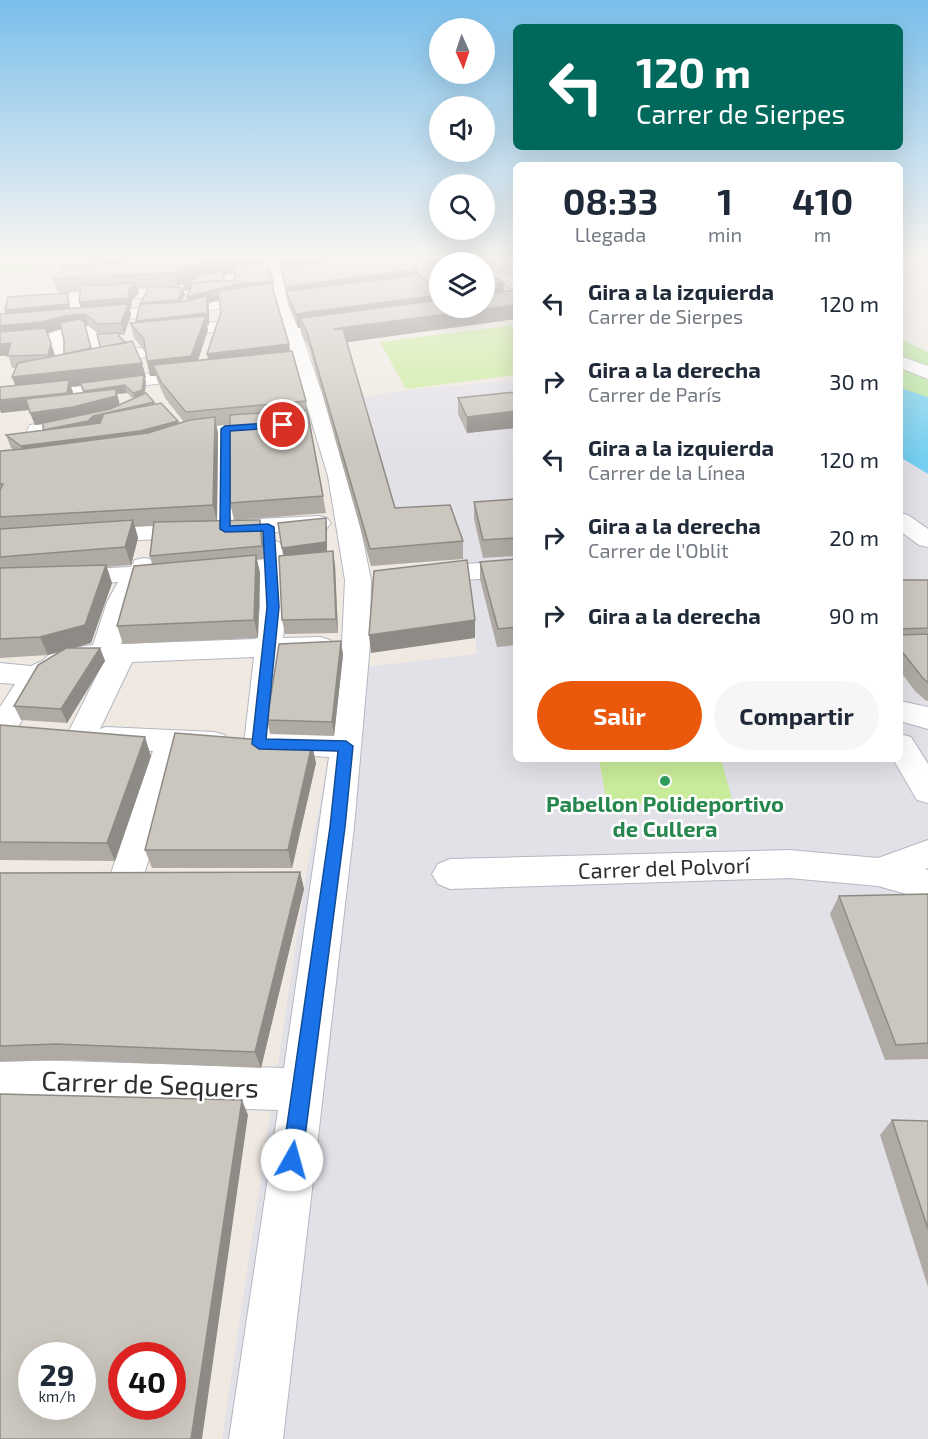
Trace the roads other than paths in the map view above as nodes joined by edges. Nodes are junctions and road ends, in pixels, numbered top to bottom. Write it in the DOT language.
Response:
graph roads {
  1 [pos="70,325"];
  2 [pos="137,325"];
  3 [pos="213,325"];
  4 [pos="296,325"];
  5 [pos="65,326"];
  6 [pos="137,335"];
  7 [pos="34,339"];
  8 [pos="139,353"];
  9 [pos="99,362"];
  10 [pos="903,362"];
  11 [pos="303,363"];
  12 [pos="281,365"];
  13 [pos="206,370"];
  14 [pos="928,373"];
  15 [pos="151,379"];
  16 [pos="78,389"];
  17 [pos="18,396"];
  18 [pos="155,399"];
  19 [pos="125,401"];
  20 [pos="174,419"];
  21 [pos="102,421"];
  22 [pos="322,422"];
  23 [pos="225,429"];
  24 [pos="189,434"];
  25 [pos="42,443"];
  26 [pos="155,444"];
  27 [pos="77,456"];
  28 [pos="31,463"];
  29 [pos="346,520"];
  30 [pos="903,522"];
  31 [pos="268,527"];
  32 [pos="225,529"];
  33 [pos="150,532"];
  34 [pos="69,537"];
  35 [pos="928,540"];
  36 [pos="272,565"];
  37 [pos="513,568"];
  38 [pos="373,573"];
  39 [pos="139,576"];
  40 [pos="0,580"];
  41 [pos="356,644"];
  42 [pos="270,648"];
  43 [pos="113,654"];
  44 [pos="0,673"];
  45 [pos="34,676"];
  46 [pos="903,712"];
  47 [pos="928,718"];
  48 [pos="903,726"];
  49 [pos="0,732"];
  50 [pos="58,736"];
  51 [pos="172,741"];
  52 [pos="259,744"];
  53 [pos="346,746"];
  54 [pos="903,750"];
  55 [pos="928,761"];
  56 [pos="928,790"];
  57 [pos="928,854"];
  58 [pos="878,872"];
  59 [pos="450,874"];
  60 [pos="92,879"];
  61 [pos="127,879"];
  62 [pos="162,880"];
  63 [pos="928,885"];
  64 [pos="0,1080"];
  65 [pos="301,1090"];
  66 [pos="256,1439"];
  1 -- 5 [label="street"];
  2 -- 6 [label="street"];
  3 -- 6 [label="street"];
  4 -- 11 [label="street"];
  5 -- 7 [label="street"];
  5 -- 9 [label="street"];
  5 -- 9 [label="street"];
  6 -- 8 [label="street"];
  8 -- 9 [label="street"];
  8 -- 15 [label="street"];
  10 -- 14 [label="street"];
  11 -- 12 [label="street"];
  11 -- 22 [label="street"];
  13 -- 15 [label="street"];
  15 -- 16 [label="street"];
  15 -- 18 [label="street"];
  16 -- 17 [label="street"];
  16 -- 19 [label="street"];
  20 -- 24 [label="street"];
  21 -- 25 [label="street"];
  22 -- 23 [label="street"];
  22 -- 29 [label="street"];
  23 -- 24 [label="street"];
  23 -- 32 [label="street"];
  24 -- 26 [label="street"];
  27 -- 28 [label="street"];
  29 -- 31 [label="street"];
  29 -- 38 [label="street"];
  30 -- 35 [label="street"];
  31 -- 32 [label="street"];
  31 -- 36 [label="street"];
  32 -- 33 [label="street"];
  33 -- 34 [label="street"];
  33 -- 39 [label="street"];
  36 -- 38 [label="street"];
  36 -- 39 [label="street"];
  36 -- 42 [label="street"];
  37 -- 38 [label="street"];
  38 -- 41 [label="street"];
  39 -- 40 [label="street"];
  39 -- 43 [label="street"];
  41 -- 42 [label="street"];
  41 -- 53 [label="street"];
  42 -- 43 [label="street"];
  42 -- 52 [label="street"];
  43 -- 45 [label="street"];
  43 -- 50 [label="street"];
  44 -- 45 [label="street"];
  45 -- 49 [label="street"];
  46 -- 47 [label="street"];
  48 -- 55 [label="street"];
  49 -- 50 [label="street"];
  50 -- 51 [label="street"];
  51 -- 52 [label="street"];
  51 -- 61 [label="street"];
  52 -- 53 [label="street"];
  53 -- 65 [label="street"];
  54 -- 56 [label="street"];
  57 -- 58 [label="street, Carrer del Polvorí"];
  58 -- 59 [label="street, Carrer del Polvorí"];
  58 -- 63 [label="street, Carrer del Polvorí"];
  60 -- 61 [label="street"];
  61 -- 62 [label="street"];
  64 -- 65 [label="street, Carrer de Sequers"];
  65 -- 66 [label="street"];
}
